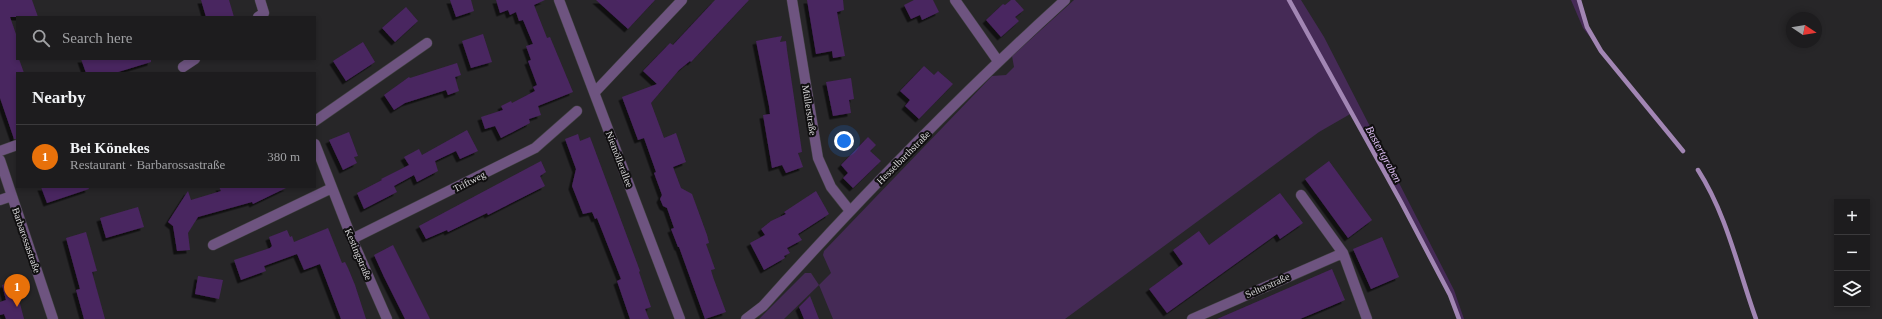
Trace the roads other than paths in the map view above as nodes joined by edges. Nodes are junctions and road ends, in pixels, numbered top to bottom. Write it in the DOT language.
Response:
graph roads {
  1 [pos="260,0"];
  2 [pos="559,0"];
  3 [pos="682,0"];
  4 [pos="792,0"];
  5 [pos="955,0"];
  6 [pos="1065,0"];
  7 [pos="260,16"];
  8 [pos="427,43"];
  9 [pos="194,60"];
  10 [pos="998,61"];
  11 [pos="183,67"];
  12 [pos="595,92"];
  13 [pos="577,111"];
  14 [pos="316,120"];
  15 [pos="16,145"];
  16 [pos="316,147"];
  17 [pos="0,151"];
  18 [pos="0,160"];
  19 [pos="332,188"];
  20 [pos="1301,195"];
  21 [pos="12,196"];
  22 [pos="0,200"];
  23 [pos="850,211"];
  24 [pos="352,239"];
  25 [pos="213,245"];
  26 [pos="1343,253"];
  27 [pos="53,319"];
  28 [pos="387,319"];
  29 [pos="680,319"];
  30 [pos="746,319"];
  31 [pos="1192,319"];
  32 [pos="1367,319"];
  1 -- 7 [label="street"];
  2 -- 12 [label="street, Niemöllerallee"];
  3 -- 12 [label="street"];
  4 -- 23 [label="street, Müllerstraße"];
  5 -- 10 [label="street"];
  6 -- 10 [label="street, Hesselbarthstraße"];
  8 -- 14 [label="street"];
  9 -- 11 [label="street"];
  10 -- 23 [label="street, Hesselbarthstraße"];
  12 -- 29 [label="street, Niemöllerallee"];
  13 -- 24 [label="street, Triftweg"];
  15 -- 17 [label="street"];
  16 -- 19 [label="street, Kestingstraße"];
  18 -- 21 [label="street, Barbarossastraße"];
  19 -- 24 [label="street, Kestingstraße"];
  19 -- 25 [label="street"];
  20 -- 26 [label="street"];
  21 -- 22 [label="street"];
  21 -- 27 [label="street, Barbarossastraße"];
  23 -- 30 [label="street, Hesselbarthstraße"];
  24 -- 28 [label="street, Kestingstraße"];
  26 -- 31 [label="street, Selterstraße"];
  26 -- 32 [label="street"];
}
